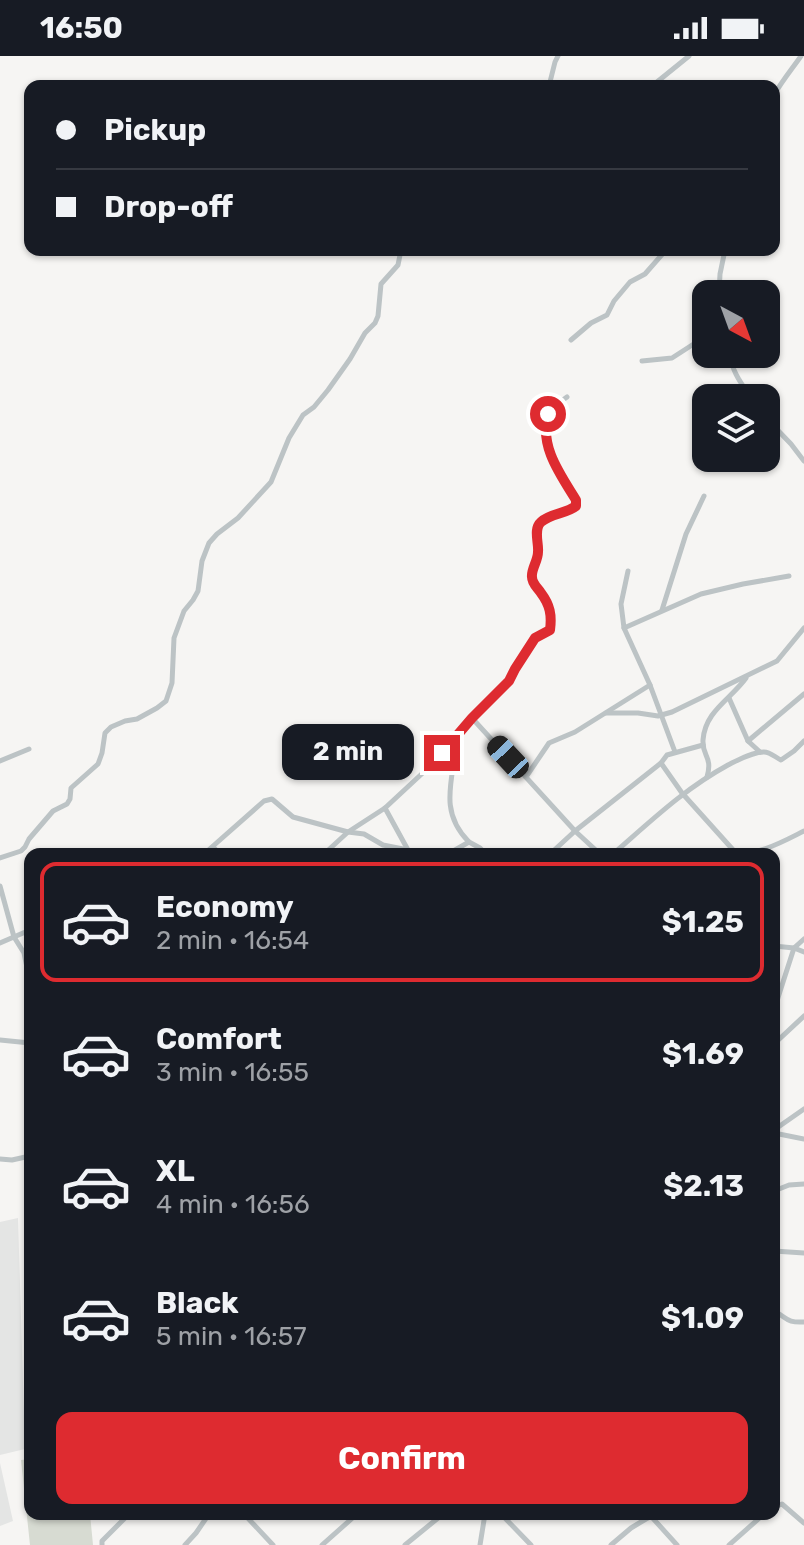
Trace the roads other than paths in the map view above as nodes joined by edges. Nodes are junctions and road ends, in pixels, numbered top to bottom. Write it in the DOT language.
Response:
graph roads {
  1 [pos="558,56"];
  2 [pos="689,56"];
  3 [pos="801,56"];
  4 [pos="550,80"];
  5 [pos="659,80"];
  6 [pos="780,84"];
  7 [pos="400,256"];
  8 [pos="661,256"];
  9 [pos="724,256"];
  10 [pos="720,280"];
  11 [pos="571,340"];
  12 [pos="692,345"];
  13 [pos="642,361"];
  14 [pos="567,397"];
  15 [pos="780,433"];
  16 [pos="804,461"];
  17 [pos="704,496"];
  18 [pos="628,571"];
  19 [pos="789,576"];
  20 [pos="662,610"];
  21 [pos="624,628"];
  22 [pos="804,628"];
  23 [pos="747,677"];
  24 [pos="650,685"];
  25 [pos="804,694"];
  26 [pos="729,698"];
  27 [pos="606,713"];
  28 [pos="663,715"];
  29 [pos="472,718"];
  30 [pos="457,737"];
  31 [pos="748,741"];
  32 [pos="804,741"];
  33 [pos="703,745"];
  34 [pos="29,749"];
  35 [pos="675,752"];
  36 [pos="761,753"];
  37 [pos="0,761"];
  38 [pos="661,763"];
  39 [pos="526,777"];
  40 [pos="707,777"];
  41 [pos="682,793"];
  42 [pos="385,808"];
  43 [pos="575,831"];
  44 [pos="804,831"];
  45 [pos="348,832"];
  46 [pos="469,842"];
  47 [pos="213,847"];
  48 [pos="331,848"];
  49 [pos="395,848"];
  50 [pos="409,848"];
  51 [pos="458,848"];
  52 [pos="480,848"];
  53 [pos="557,848"];
  54 [pos="593,848"];
  55 [pos="620,848"];
  56 [pos="730,848"];
  57 [pos="765,848"];
  58 [pos="0,858"];
  59 [pos="0,886"];
  60 [pos="24,933"];
  61 [pos="14,937"];
  62 [pos="804,939"];
  63 [pos="0,943"];
  64 [pos="780,947"];
  65 [pos="794,948"];
  66 [pos="24,953"];
  67 [pos="803,953"];
  68 [pos="781,990"];
  69 [pos="780,993"];
  70 [pos="804,1016"];
  71 [pos="780,1038"];
  72 [pos="0,1040"];
  73 [pos="24,1042"];
  74 [pos="804,1109"];
  75 [pos="780,1127"];
  76 [pos="780,1133"];
  77 [pos="804,1139"];
  78 [pos="24,1157"];
  79 [pos="0,1159"];
  80 [pos="804,1184"];
  81 [pos="780,1189"];
  82 [pos="780,1251"];
  83 [pos="804,1253"];
  84 [pos="780,1315"];
  85 [pos="804,1322"];
  86 [pos="780,1505"];
  87 [pos="123,1520"];
  88 [pos="205,1520"];
  89 [pos="250,1520"];
  90 [pos="350,1520"];
  91 [pos="436,1520"];
  92 [pos="484,1520"];
  93 [pos="507,1520"];
  94 [pos="643,1520"];
  95 [pos="654,1520"];
  96 [pos="757,1520"];
  97 [pos="804,1523"];
  98 [pos="102,1545"];
  99 [pos="185,1545"];
  100 [pos="273,1545"];
  101 [pos="322,1545"];
  102 [pos="405,1545"];
  103 [pos="480,1545"];
  104 [pos="531,1545"];
  105 [pos="611,1545"];
  106 [pos="677,1545"];
  107 [pos="729,1545"];
  1 -- 4 [label="street"];
  2 -- 5 [label="street"];
  3 -- 6 [label="street"];
  7 -- 58 [label="street"];
  8 -- 11 [label="street"];
  9 -- 10 [label="street"];
  12 -- 13 [label="street"];
  14 -- 29 [label="street"];
  15 -- 16 [label="street"];
  17 -- 20 [label="street"];
  18 -- 21 [label="street"];
  19 -- 20 [label="street"];
  20 -- 21 [label="street"];
  21 -- 24 [label="street"];
  22 -- 23 [label="street"];
  23 -- 26 [label="street"];
  23 -- 28 [label="street"];
  24 -- 27 [label="street"];
  24 -- 28 [label="street"];
  25 -- 31 [label="street"];
  26 -- 31 [label="street"];
  26 -- 33 [label="street"];
  27 -- 28 [label="street"];
  27 -- 39 [label="street"];
  28 -- 35 [label="street"];
  29 -- 30 [label="street"];
  29 -- 39 [label="street"];
  30 -- 42 [label="street"];
  30 -- 46 [label="street"];
  31 -- 36 [label="street"];
  32 -- 36 [label="street"];
  33 -- 35 [label="street"];
  33 -- 40 [label="street"];
  34 -- 37 [label="street"];
  35 -- 38 [label="street"];
  36 -- 40 [label="street"];
  38 -- 41 [label="street"];
  38 -- 43 [label="street"];
  39 -- 43 [label="street"];
  40 -- 41 [label="street"];
  41 -- 55 [label="street"];
  41 -- 56 [label="street"];
  42 -- 45 [label="street"];
  42 -- 50 [label="street"];
  43 -- 53 [label="street"];
  43 -- 54 [label="street"];
  44 -- 57 [label="street"];
  45 -- 47 [label="street"];
  45 -- 48 [label="street"];
  45 -- 49 [label="street"];
  46 -- 51 [label="street"];
  46 -- 52 [label="street"];
  59 -- 61 [label="street"];
  60 -- 61 [label="street"];
  61 -- 63 [label="street"];
  61 -- 66 [label="street"];
  62 -- 65 [label="street"];
  64 -- 65 [label="street"];
  65 -- 67 [label="street"];
  65 -- 68 [label="street"];
  68 -- 69 [label="street"];
  70 -- 71 [label="street"];
  72 -- 73 [label="street"];
  74 -- 75 [label="street"];
  76 -- 77 [label="street"];
  78 -- 79 [label="street"];
  80 -- 81 [label="street"];
  82 -- 83 [label="street"];
  84 -- 85 [label="street"];
  86 -- 97 [label="street"];
  87 -- 98 [label="street"];
  88 -- 99 [label="street"];
  89 -- 100 [label="street"];
  90 -- 101 [label="street"];
  91 -- 102 [label="street"];
  92 -- 103 [label="street"];
  93 -- 104 [label="street"];
  94 -- 105 [label="street"];
  95 -- 106 [label="street"];
  96 -- 107 [label="street"];
}
